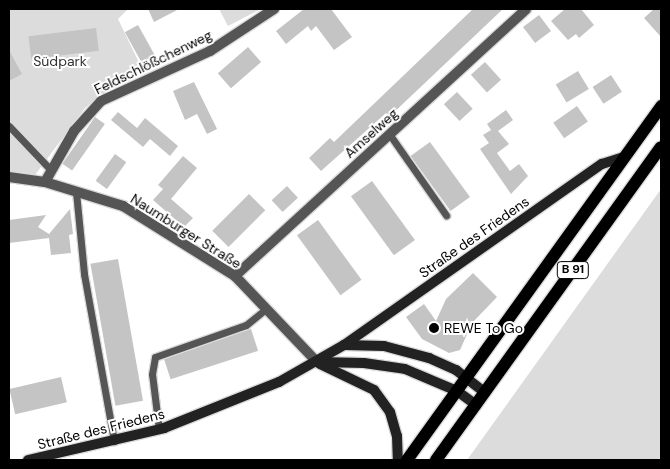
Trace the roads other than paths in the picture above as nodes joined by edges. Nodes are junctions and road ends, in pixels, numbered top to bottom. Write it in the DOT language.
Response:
graph roads {
  1 [pos="274,9"];
  2 [pos="526,9"];
  3 [pos="661,106"];
  4 [pos="9,126"];
  5 [pos="390,135"];
  6 [pos="661,147"];
  7 [pos="624,157"];
  8 [pos="50,169"];
  9 [pos="9,177"];
  10 [pos="45,182"];
  11 [pos="76,192"];
  12 [pos="446,215"];
  13 [pos="235,276"];
  14 [pos="266,309"];
  15 [pos="344,345"];
  16 [pos="317,362"];
  17 [pos="466,378"];
  18 [pos="457,391"];
  19 [pos="485,393"];
  20 [pos="476,405"];
  21 [pos="159,430"];
  22 [pos="114,441"];
  23 [pos="28,460"];
  24 [pos="398,460"];
  25 [pos="407,460"];
  26 [pos="436,460"];
  1 -- 8 [label="street, Feldschlößchenweg"];
  2 -- 5 [label="street, Amselweg"];
  3 -- 7 [label="main road, B 91"];
  4 -- 8 [label="lane"];
  5 -- 12 [label="lane"];
  5 -- 13 [label="street, Amselweg"];
  6 -- 19 [label="main road, B 91"];
  7 -- 15 [label="street, Straße des Friedens"];
  7 -- 17 [label="main road, B 91"];
  8 -- 10 [label="street, Feldschlößchenweg"];
  9 -- 10 [label="street, Naumburger Straße"];
  10 -- 11 [label="street, Naumburger Straße"];
  11 -- 13 [label="street, Naumburger Straße"];
  11 -- 22 [label="lane"];
  13 -- 14 [label="street, Naumburger Straße"];
  14 -- 16 [label="street, Naumburger Straße"];
  14 -- 21 [label="lane"];
  15 -- 16 [label="street, Straße des Friedens"];
  15 -- 17 [label="street"];
  16 -- 18 [label="street, Straße des Friedens"];
  16 -- 21 [label="street, Straße des Friedens"];
  16 -- 24 [label="street"];
  17 -- 18 [label="main road, B 91"];
  17 -- 19 [label="street"];
  18 -- 20 [label="street, Straße des Friedens"];
  18 -- 25 [label="main road, B 91"];
  19 -- 20 [label="main road, B 91"];
  20 -- 26 [label="main road, B 91"];
  21 -- 22 [label="street, Straße des Friedens"];
  22 -- 23 [label="street, Straße des Friedens"];
}
